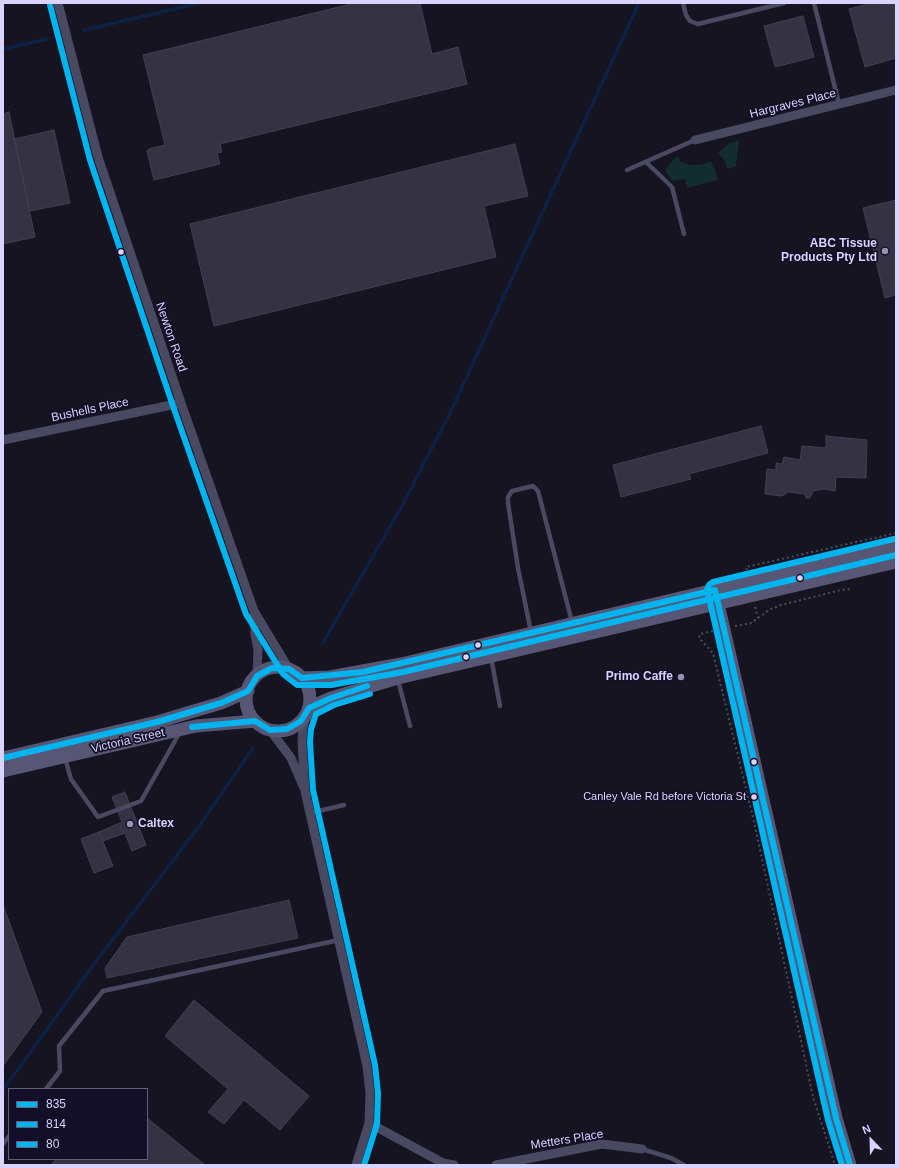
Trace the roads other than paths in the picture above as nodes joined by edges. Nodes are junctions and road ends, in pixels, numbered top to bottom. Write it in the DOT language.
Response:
graph roads {
  1 [pos="58,3"];
  2 [pos="683,3"];
  3 [pos="784,3"];
  4 [pos="814,3"];
  5 [pos="896,90"];
  6 [pos="840,104"];
  7 [pos="695,140"];
  8 [pos="646,162"];
  9 [pos="627,170"];
  10 [pos="684,234"];
  11 [pos="181,403"];
  12 [pos="3,440"];
  13 [pos="896,548"];
  14 [pos="896,562"];
  15 [pos="715,590"];
  16 [pos="718,603"];
  17 [pos="254,610"];
  18 [pos="572,623"];
  19 [pos="531,633"];
  20 [pos="490,656"];
  21 [pos="289,669"];
  22 [pos="257,676"];
  23 [pos="302,678"];
  24 [pos="398,678"];
  25 [pos="248,691"];
  26 [pos="500,706"];
  27 [pos="307,712"];
  28 [pos="255,721"];
  29 [pos="410,726"];
  30 [pos="182,729"];
  31 [pos="270,730"];
  32 [pos="64,756"];
  33 [pos="3,758"];
  34 [pos="3,770"];
  35 [pos="305,791"];
  36 [pos="344,805"];
  37 [pos="310,813"];
  38 [pos="339,940"];
  39 [pos="47,1088"];
  40 [pos="369,1124"];
  41 [pos="642,1149"];
  42 [pos="356,1165"];
  43 [pos="454,1165"];
  44 [pos="496,1165"];
  45 [pos="684,1165"];
  46 [pos="850,1165"];
  1 -- 11 [label="street, Newton Road"];
  2 -- 3 [label="lane"];
  4 -- 6 [label="lane"];
  5 -- 6 [label="street, Hargraves Place"];
  6 -- 7 [label="street, Hargraves Place"];
  7 -- 8 [label="lane"];
  8 -- 9 [label="lane"];
  8 -- 10 [label="lane"];
  11 -- 12 [label="street, Bushells Place"];
  11 -- 17 [label="street, Newton Road"];
  13 -- 15 [label="main road"];
  14 -- 16 [label="main road"];
  15 -- 16 [label="main road"];
  15 -- 18 [label="main road"];
  16 -- 20 [label="main road"];
  16 -- 46 [label="main road"];
  17 -- 21 [label="street, Newton Road"];
  17 -- 22 [label="street"];
  18 -- 19 [label="main road"];
  18 -- 19 [label="lane"];
  19 -- 23 [label="main road"];
  20 -- 24 [label="main road"];
  20 -- 26 [label="lane"];
  21 -- 22 [label="main road"];
  21 -- 23 [label="main road"];
  22 -- 25 [label="main road"];
  23 -- 27 [label="main road"];
  24 -- 27 [label="main road"];
  24 -- 29 [label="lane"];
  25 -- 28 [label="main road"];
  25 -- 33 [label="main road, Victoria Street"];
  27 -- 31 [label="main road"];
  27 -- 35 [label="street"];
  28 -- 30 [label="main road, Victoria Street"];
  28 -- 31 [label="main road"];
  30 -- 32 [label="main road, Victoria Street"];
  30 -- 32 [label="lane"];
  31 -- 35 [label="street"];
  32 -- 34 [label="main road, Victoria Street"];
  35 -- 37 [label="street"];
  36 -- 37 [label="lane"];
  37 -- 38 [label="street"];
  38 -- 39 [label="lane"];
  38 -- 40 [label="street"];
  40 -- 42 [label="street"];
  40 -- 43 [label="street"];
  41 -- 44 [label="street, Metters Place"];
  41 -- 45 [label="lane"];
}
